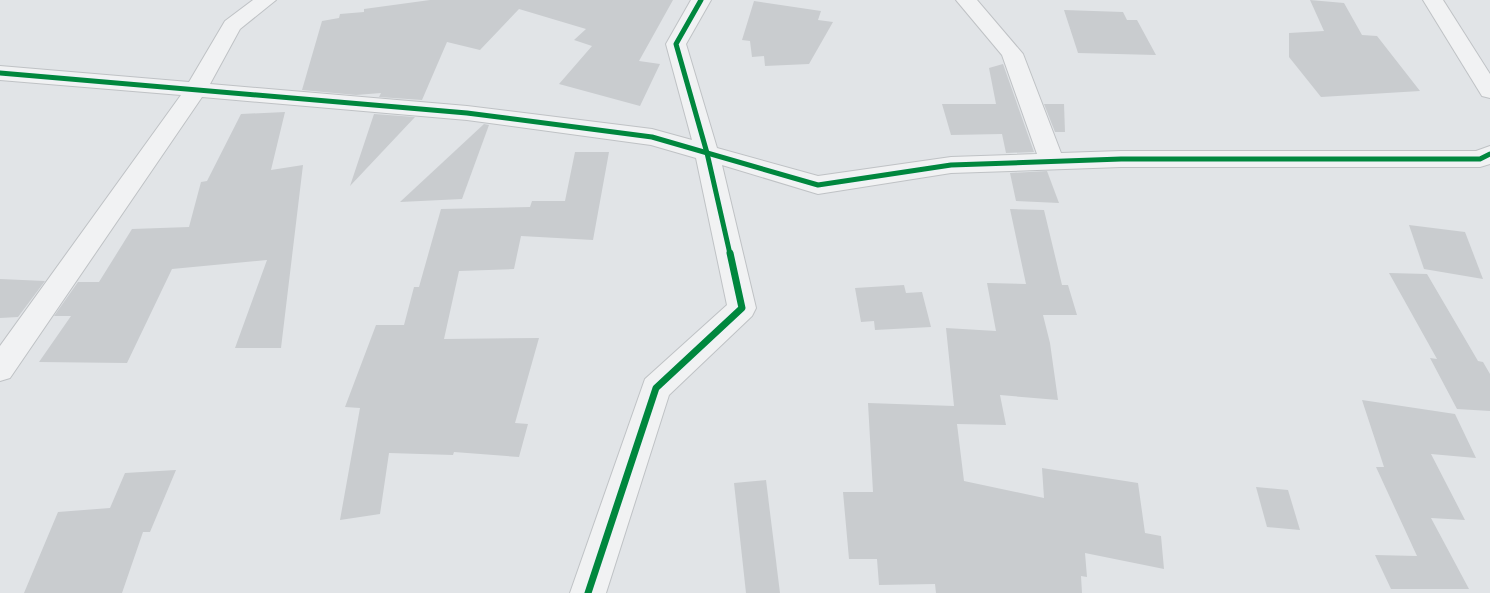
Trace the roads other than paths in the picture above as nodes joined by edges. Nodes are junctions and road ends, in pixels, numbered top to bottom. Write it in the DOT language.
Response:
graph roads {
  1 [pos="266,0"];
  2 [pos="702,0"];
  3 [pos="966,0"];
  4 [pos="1433,0"];
  5 [pos="0,73"];
  6 [pos="196,90"];
  7 [pos="1490,91"];
  8 [pos="707,153"];
  9 [pos="1490,154"];
  10 [pos="1052,161"];
  11 [pos="0,369"];
  12 [pos="588,593"];
  1 -- 6 [label="street"];
  2 -- 8 [label="street"];
  3 -- 10 [label="street"];
  4 -- 7 [label="street"];
  5 -- 6 [label="street"];
  6 -- 8 [label="street"];
  6 -- 11 [label="street"];
  8 -- 10 [label="street"];
  8 -- 12 [label="street"];
  9 -- 10 [label="street"];
}
